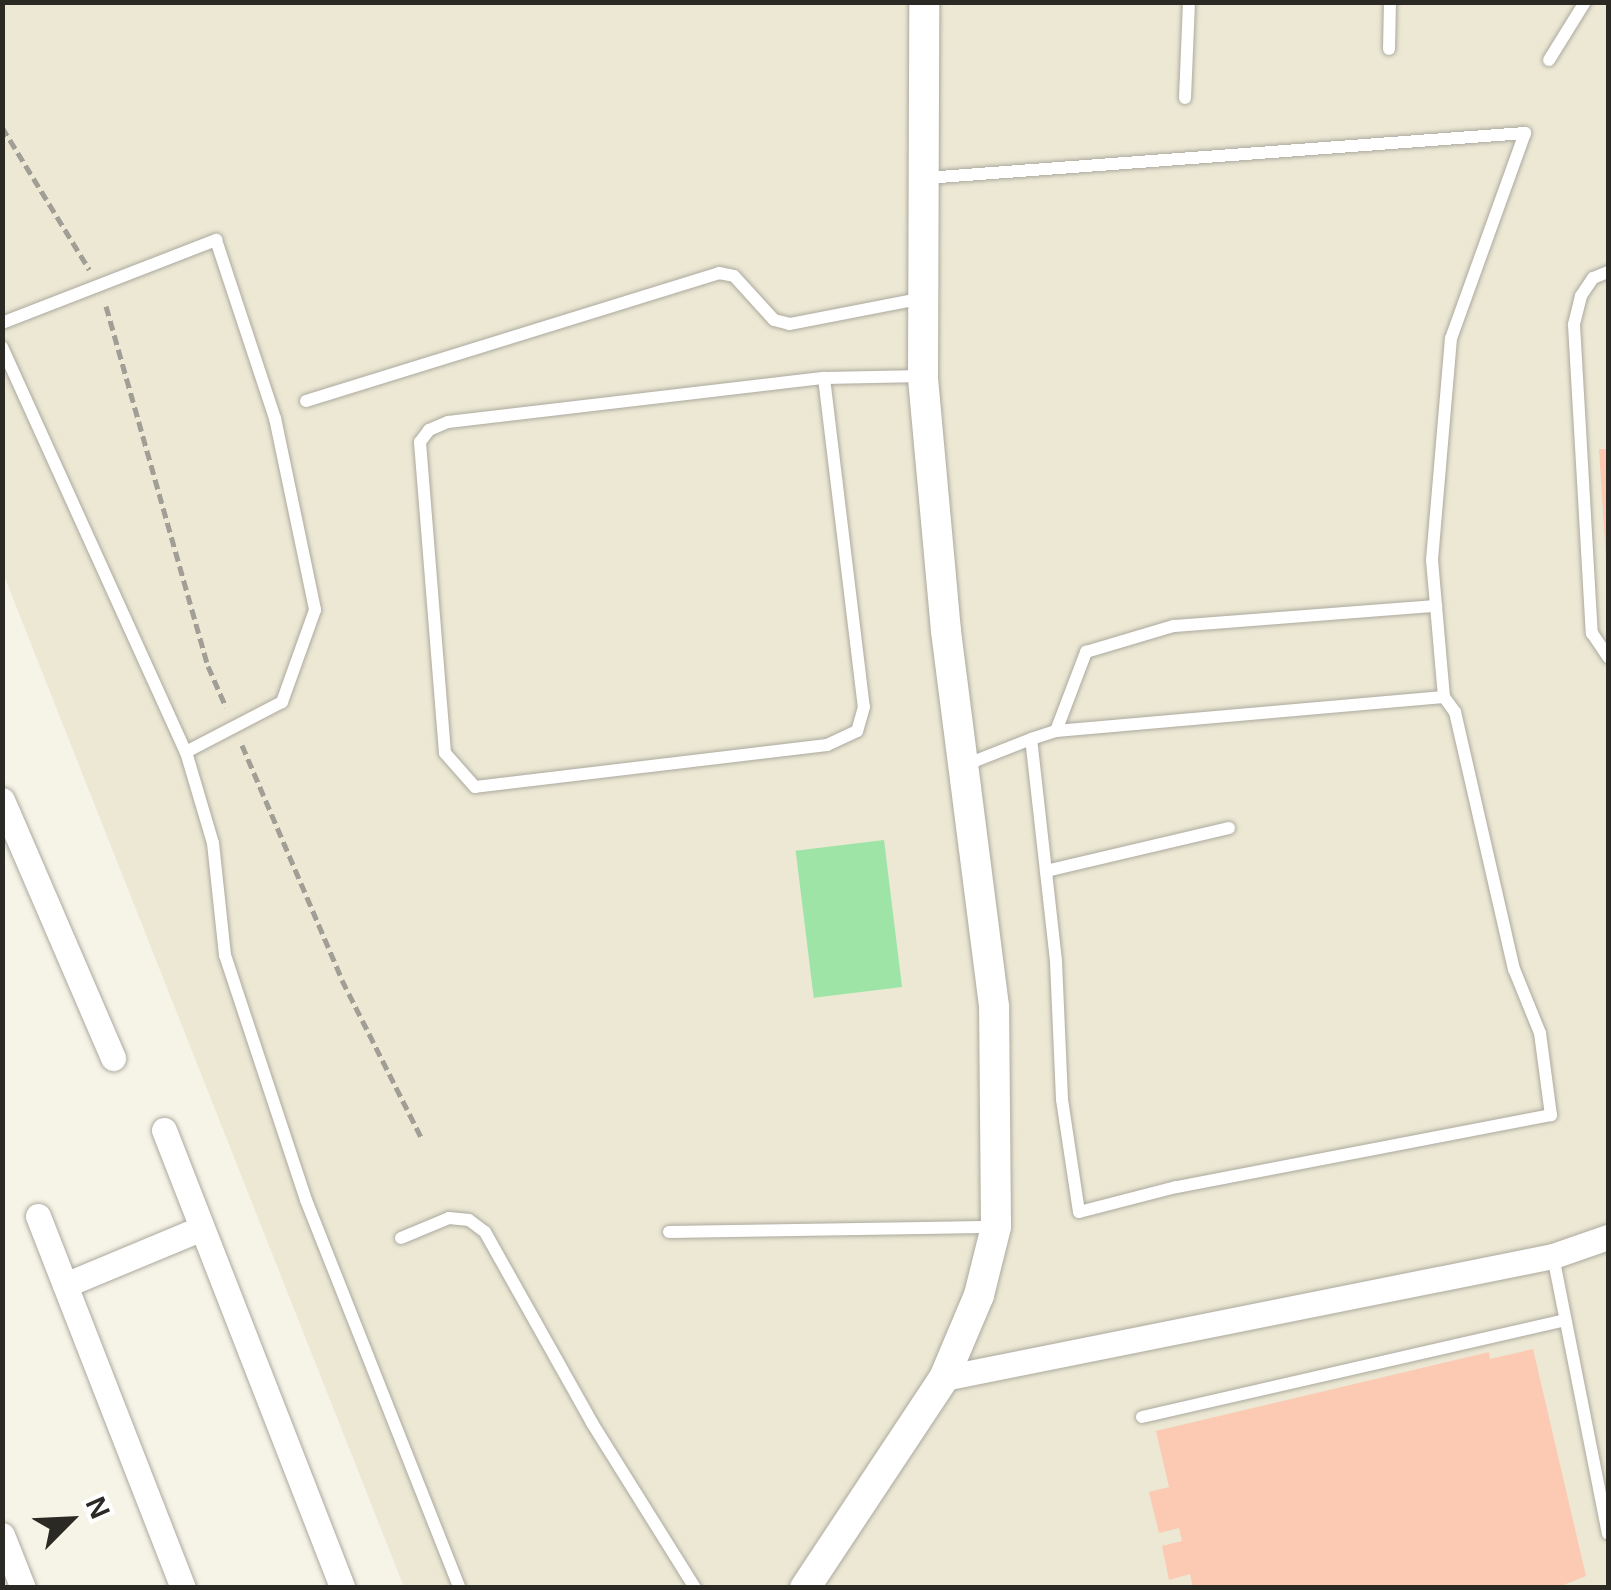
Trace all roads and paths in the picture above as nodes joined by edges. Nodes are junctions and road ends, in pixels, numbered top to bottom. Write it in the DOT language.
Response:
graph roads {
  1 [pos="924,2"];
  2 [pos="1189,2"];
  3 [pos="1390,2"];
  4 [pos="1585,2"];
  5 [pos="1389,50"];
  6 [pos="1549,60"];
  7 [pos="1185,98"];
  8 [pos="2,127"];
  9 [pos="918,178"];
  10 [pos="1608,272"];
  11 [pos="92,274"];
  12 [pos="102,290"];
  13 [pos="919,299"];
  14 [pos="2,323"];
  15 [pos="2,347"];
  16 [pos="922,376"];
  17 [pos="824,378"];
  18 [pos="306,401"];
  19 [pos="1436,606"];
  20 [pos="1608,657"];
  21 [pos="1444,697"];
  22 [pos="231,718"];
  23 [pos="1056,731"];
  24 [pos="238,736"];
  25 [pos="1032,738"];
  26 [pos="186,752"];
  27 [pos="965,765"];
  28 [pos="2,800"];
  29 [pos="1229,828"];
  30 [pos="8,832"];
  31 [pos="1046,871"];
  32 [pos="112,1058"];
  33 [pos="164,1130"];
  34 [pos="421,1137"];
  35 [pos="38,1216"];
  36 [pos="996,1226"];
  37 [pos="202,1228"];
  38 [pos="669,1232"];
  39 [pos="1608,1237"];
  40 [pos="401,1238"];
  41 [pos="1553,1256"];
  42 [pos="65,1285"];
  43 [pos="1565,1320"];
  44 [pos="944,1378"];
  45 [pos="1142,1417"];
  46 [pos="1608,1534"];
  47 [pos="2,1535"];
  48 [pos="22,1588"];
  49 [pos="182,1588"];
  50 [pos="344,1588"];
  51 [pos="460,1588"];
  52 [pos="695,1588"];
  53 [pos="806,1588"];
  1 -- 9 [label="street"];
  2 -- 7 [label="lane"];
  3 -- 5 [label="lane"];
  4 -- 6 [label="lane"];
  8 -- 11 [label="path"];
  9 -- 13 [label="street"];
  9 -- 19 [label="lane"];
  10 -- 20 [label="lane"];
  12 -- 22 [label="path"];
  13 -- 16 [label="street"];
  13 -- 18 [label="lane"];
  14 -- 26 [label="lane"];
  15 -- 26 [label="lane"];
  16 -- 17 [label="lane"];
  16 -- 27 [label="street"];
  17 -- 17 [label="lane"];
  19 -- 21 [label="lane"];
  19 -- 23 [label="lane"];
  21 -- 23 [label="lane"];
  21 -- 31 [label="lane"];
  23 -- 25 [label="lane"];
  24 -- 34 [label="path"];
  25 -- 27 [label="lane"];
  25 -- 31 [label="lane"];
  26 -- 51 [label="lane"];
  27 -- 36 [label="street"];
  28 -- 30 [label="street"];
  29 -- 31 [label="lane"];
  30 -- 32 [label="street"];
  33 -- 37 [label="street"];
  35 -- 42 [label="street"];
  36 -- 38 [label="lane"];
  36 -- 44 [label="street"];
  37 -- 42 [label="street"];
  37 -- 50 [label="street"];
  39 -- 41 [label="street"];
  40 -- 52 [label="lane"];
  41 -- 43 [label="lane"];
  41 -- 44 [label="street"];
  42 -- 49 [label="street"];
  43 -- 45 [label="lane"];
  43 -- 46 [label="lane"];
  44 -- 53 [label="street"];
  47 -- 48 [label="street"];
}
